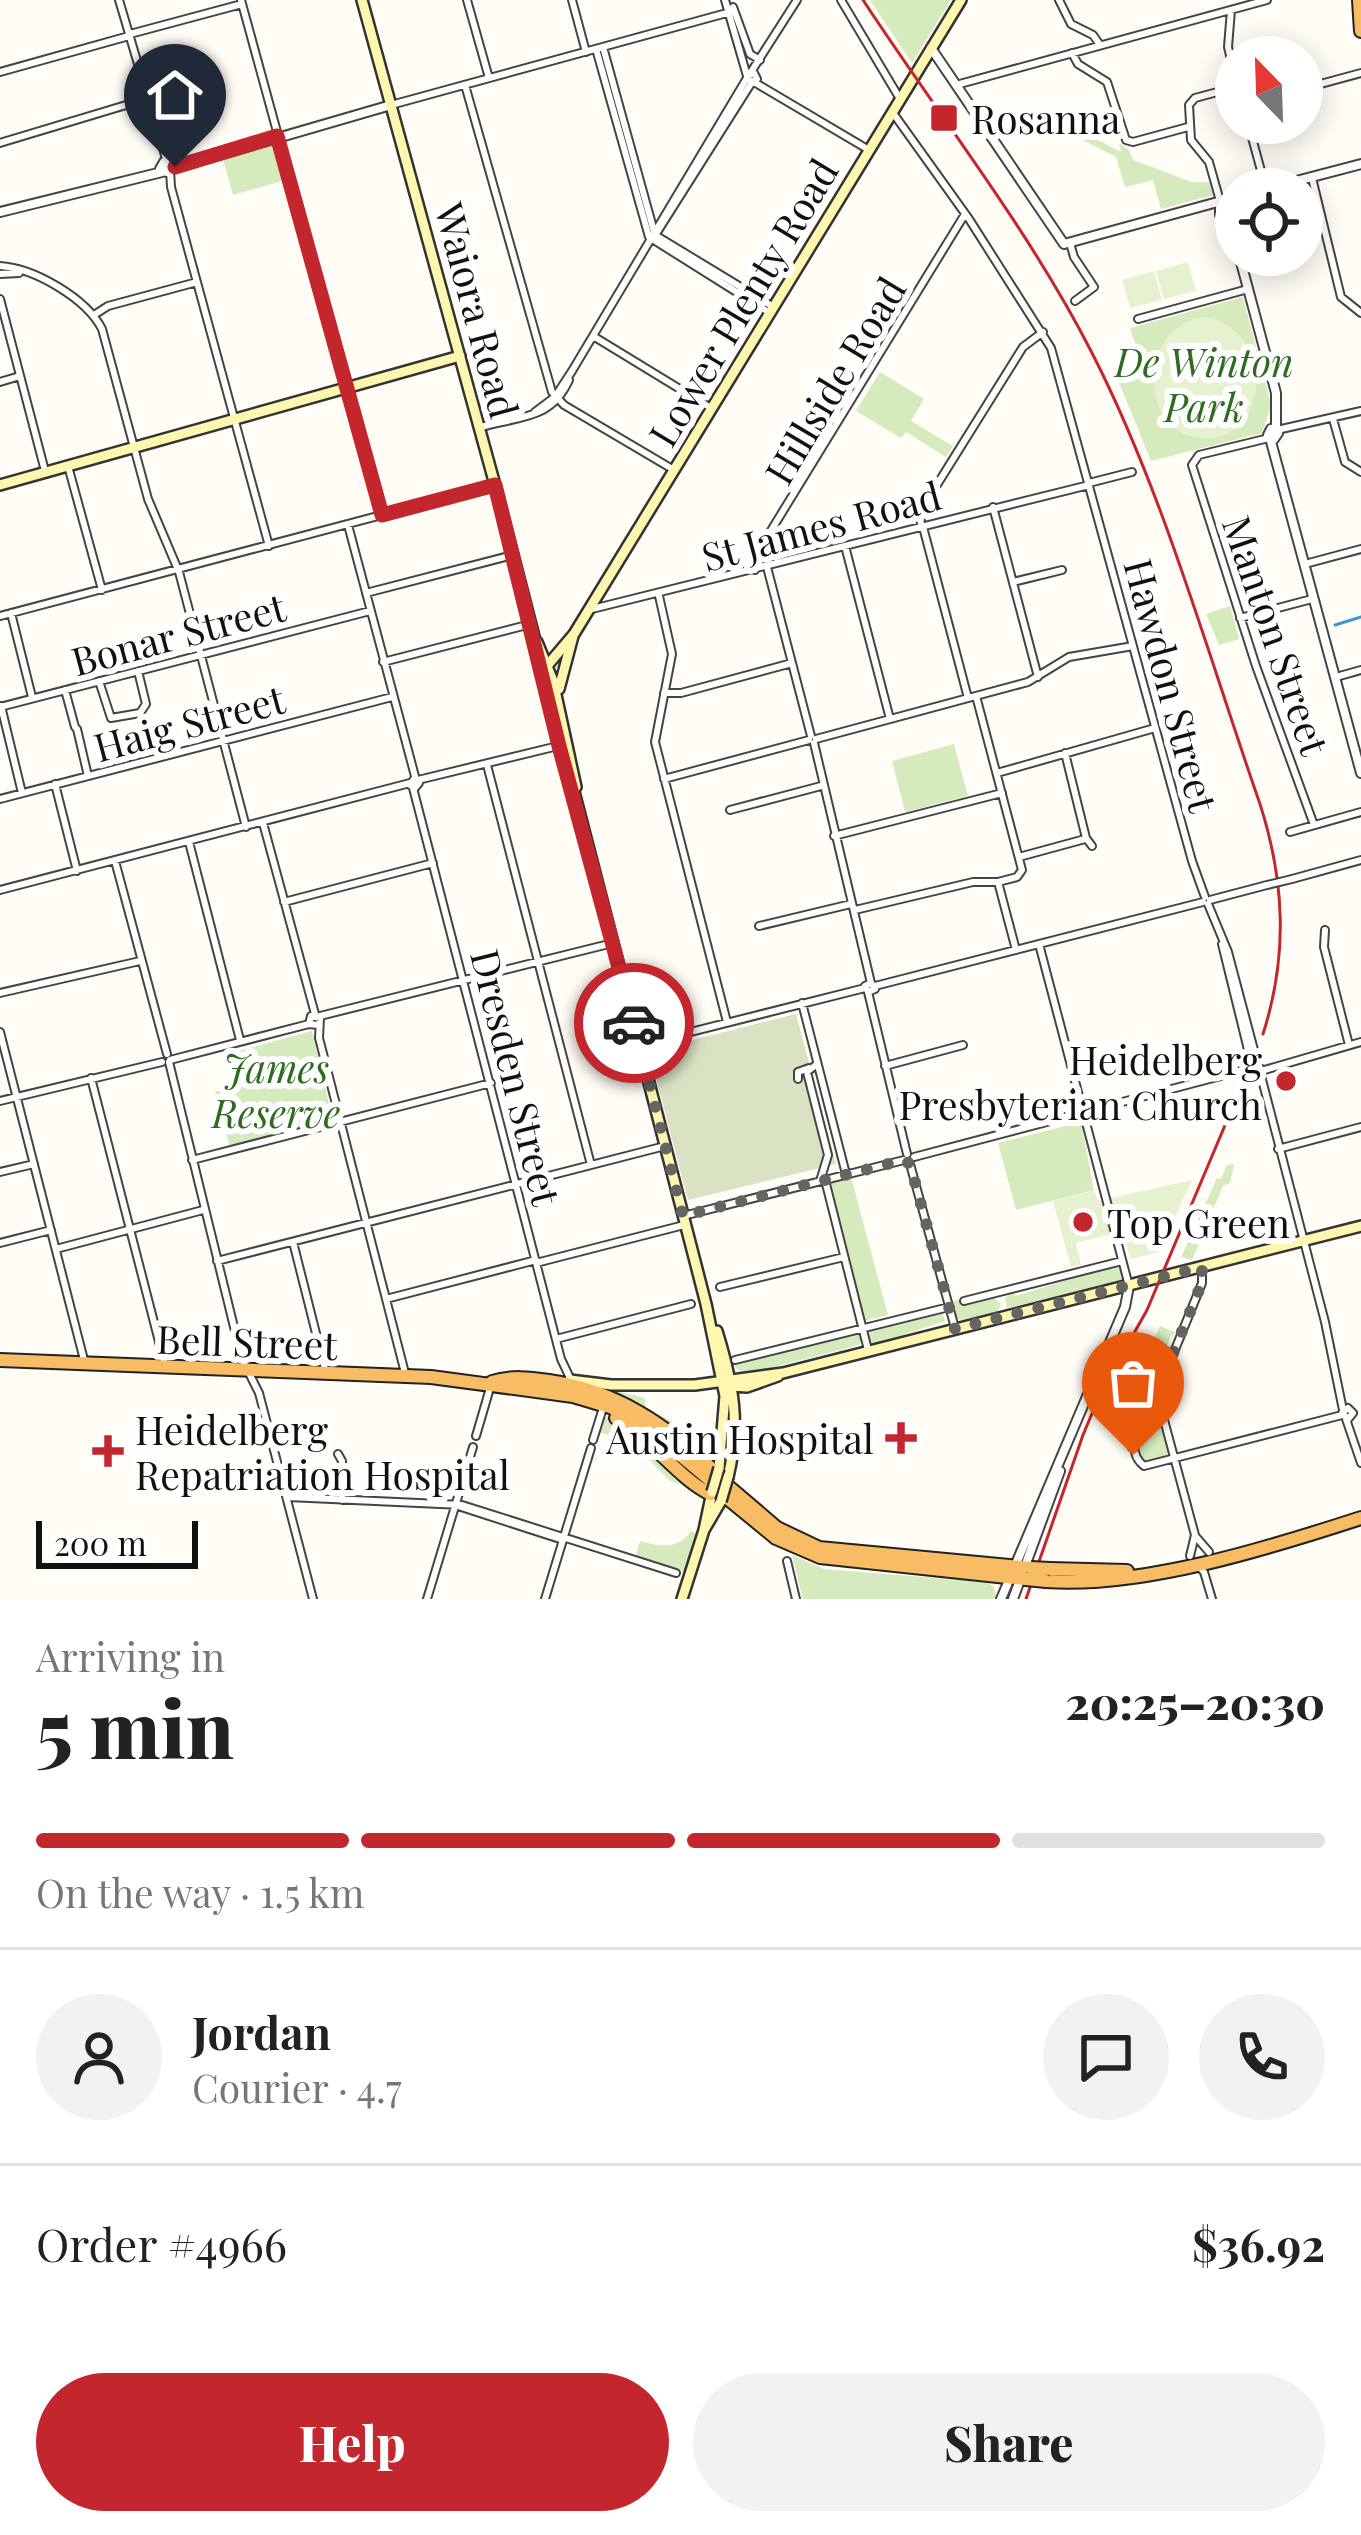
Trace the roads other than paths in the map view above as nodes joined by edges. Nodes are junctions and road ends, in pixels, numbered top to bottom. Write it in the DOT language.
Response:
graph roads {
  1 [pos="119,0"];
  2 [pos="362,0"];
  3 [pos="467,0"];
  4 [pos="572,0"];
  5 [pos="727,0"];
  6 [pos="796,0"];
  7 [pos="841,0"];
  8 [pos="961,0"];
  9 [pos="1059,0"];
  10 [pos="1266,0"];
  11 [pos="1359,0"];
  12 [pos="241,2"];
  13 [pos="1231,10"];
  14 [pos="732,11"];
  15 [pos="1361,31"];
  16 [pos="129,35"];
  17 [pos="1230,36"];
  18 [pos="1098,46"];
  19 [pos="599,48"];
  20 [pos="931,48"];
  21 [pos="586,52"];
  22 [pos="1074,52"];
  23 [pos="760,60"];
  24 [pos="0,72"];
  25 [pos="1361,73"];
  26 [pos="886,74"];
  27 [pos="752,77"];
  28 [pos="489,78"];
  29 [pos="1323,83"];
  30 [pos="909,84"];
  31 [pos="465,85"];
  32 [pos="956,85"];
  33 [pos="190,88"];
  34 [pos="1215,92"];
  35 [pos="1184,94"];
  36 [pos="147,99"];
  37 [pos="900,99"];
  38 [pos="1191,101"];
  39 [pos="391,105"];
  40 [pos="892,112"];
  41 [pos="1188,128"];
  42 [pos="278,135"];
  43 [pos="0,143"];
  44 [pos="869,150"];
  45 [pos="1361,164"];
  46 [pos="165,167"];
  47 [pos="1323,175"];
  48 [pos="1215,183"];
  49 [pos="1215,202"];
  50 [pos="1199,207"];
  51 [pos="1,212"];
  52 [pos="967,216"];
  53 [pos="1215,219"];
  54 [pos="1323,224"];
  55 [pos="654,236"];
  56 [pos="1067,242"];
  57 [pos="0,270"];
  58 [pos="1244,276"];
  59 [pos="197,282"];
  60 [pos="1248,289"];
  61 [pos="0,298"];
  62 [pos="1075,301"];
  63 [pos="771,310"];
  64 [pos="1361,313"];
  65 [pos="94,315"];
  66 [pos="1138,320"];
  67 [pos="1043,332"];
  68 [pos="593,336"];
  69 [pos="1048,342"];
  70 [pos="1018,355"];
  71 [pos="460,356"];
  72 [pos="21,376"];
  73 [pos="0,382"];
  74 [pos="347,388"];
  75 [pos="557,398"];
  76 [pos="711,408"];
  77 [pos="1361,411"];
  78 [pos="235,418"];
  79 [pos="1333,419"];
  80 [pos="479,428"];
  81 [pos="1275,434"];
  82 [pos="134,446"];
  83 [pos="68,465"];
  84 [pos="674,470"];
  85 [pos="48,471"];
  86 [pos="1132,472"];
  87 [pos="1361,472"];
  88 [pos="1089,483"];
  89 [pos="0,485"];
  90 [pos="495,485"];
  91 [pos="993,507"];
  92 [pos="382,515"];
  93 [pos="348,524"];
  94 [pos="923,526"];
  95 [pos="269,546"];
  96 [pos="844,546"];
  97 [pos="1361,549"];
  98 [pos="513,555"];
  99 [pos="1305,564"];
  100 [pos="761,569"];
  101 [pos="179,570"];
  102 [pos="1062,570"];
  103 [pos="1013,582"];
  104 [pos="102,590"];
  105 [pos="365,593"];
  106 [pos="659,596"];
  107 [pos="1314,598"];
  108 [pos="588,610"];
  109 [pos="370,611"];
  110 [pos="11,613"];
  111 [pos="0,616"];
  112 [pos="1240,618"];
  113 [pos="531,623"];
  114 [pos="535,637"];
  115 [pos="1133,646"];
  116 [pos="541,650"];
  117 [pos="201,655"];
  118 [pos="561,657"];
  119 [pos="383,662"];
  120 [pos="792,663"];
  121 [pos="1361,670"];
  122 [pos="138,671"];
  123 [pos="545,673"];
  124 [pos="1038,677"];
  125 [pos="1335,677"];
  126 [pos="99,681"];
  127 [pos="65,690"];
  128 [pos="664,693"];
  129 [pos="392,697"];
  130 [pos="972,697"];
  131 [pos="33,698"];
  132 [pos="558,700"];
  133 [pos="1,707"];
  134 [pos="890,719"];
  135 [pos="1156,728"];
  136 [pos="812,739"];
  137 [pos="224,741"];
  138 [pos="562,745"];
  139 [pos="1065,753"];
  140 [pos="487,765"];
  141 [pos="998,773"];
  142 [pos="1361,773"];
  143 [pos="88,776"];
  144 [pos="664,778"];
  145 [pos="55,784"];
  146 [pos="414,784"];
  147 [pos="821,786"];
  148 [pos="24,792"];
  149 [pos="1002,793"];
  150 [pos="0,799"];
  151 [pos="730,810"];
  152 [pos="1361,812"];
  153 [pos="263,823"];
  154 [pos="1314,825"];
  155 [pos="246,827"];
  156 [pos="1290,832"];
  157 [pos="834,836"];
  158 [pos="189,842"];
  159 [pos="1019,857"];
  160 [pos="1361,860"];
  161 [pos="115,861"];
  162 [pos="433,862"];
  163 [pos="77,871"];
  164 [pos="998,882"];
  165 [pos="0,890"];
  166 [pos="1207,901"];
  167 [pos="284,902"];
  168 [pos="852,907"];
  169 [pos="759,926"];
  170 [pos="1325,930"];
  171 [pos="613,943"];
  172 [pos="1039,944"];
  173 [pos="1016,950"];
  174 [pos="140,961"];
  175 [pos="538,963"];
  176 [pos="464,982"];
  177 [pos="870,987"];
  178 [pos="0,993"];
  179 [pos="802,1003"];
  180 [pos="314,1020"];
  181 [pos="727,1022"];
  182 [pos="0,1033"];
  183 [pos="241,1040"];
  184 [pos="1361,1042"];
  185 [pos="639,1045"];
  186 [pos="963,1045"];
  187 [pos="1349,1045"];
  188 [pos="165,1059"];
  189 [pos="885,1066"];
  190 [pos="1256,1069"];
  191 [pos="804,1070"];
  192 [pos="91,1078"];
  193 [pos="491,1083"];
  194 [pos="16,1097"];
  195 [pos="0,1101"];
  196 [pos="1082,1113"];
  197 [pos="341,1122"];
  198 [pos="1361,1127"];
  199 [pos="665,1146"];
  200 [pos="1278,1149"];
  201 [pos="909,1159"];
  202 [pos="192,1160"];
  203 [pos="34,1164"];
  204 [pos="591,1165"];
  205 [pos="0,1172"];
  206 [pos="846,1175"];
  207 [pos="822,1181"];
  208 [pos="517,1184"];
  209 [pos="204,1210"];
  210 [pos="684,1220"];
  211 [pos="367,1222"];
  212 [pos="1361,1226"];
  213 [pos="50,1230"];
  214 [pos="130,1230"];
  215 [pos="1302,1241"];
  216 [pos="293,1242"];
  217 [pos="0,1243"];
  218 [pos="56,1249"];
  219 [pos="844,1256"];
  220 [pos="536,1261"];
  221 [pos="1121,1261"];
  222 [pos="218,1262"];
  223 [pos="1202,1267"];
  224 [pos="1129,1286"];
  225 [pos="720,1287"];
  226 [pos="386,1299"];
  227 [pos="964,1301"];
  228 [pos="692,1304"];
  229 [pos="949,1307"];
  230 [pos="862,1328"];
  231 [pos="955,1329"];
  232 [pos="556,1339"];
  233 [pos="868,1350"];
  234 [pos="1,1358"];
  235 [pos="727,1363"];
  236 [pos="85,1364"];
  237 [pos="562,1365"];
  238 [pos="165,1368"];
  239 [pos="249,1370"];
  240 [pos="273,1371"];
  241 [pos="326,1373"];
  242 [pos="783,1373"];
  243 [pos="406,1377"];
  244 [pos="745,1378"];
  245 [pos="536,1379"];
  246 [pos="771,1379"];
  247 [pos="571,1380"];
  248 [pos="492,1382"];
  249 [pos="728,1383"];
  250 [pos="703,1384"];
  251 [pos="554,1386"];
  252 [pos="259,1393"];
  253 [pos="1160,1407"];
  254 [pos="736,1408"];
  255 [pos="602,1412"];
  256 [pos="1350,1413"];
  257 [pos="476,1436"];
  258 [pos="472,1447"];
  259 [pos="338,1454"];
  260 [pos="1174,1459"];
  261 [pos="1361,1463"];
  262 [pos="718,1491"];
  263 [pos="287,1497"];
  264 [pos="342,1500"];
  265 [pos="455,1505"];
  266 [pos="1361,1515"];
  267 [pos="1195,1535"];
  268 [pos="563,1539"];
  269 [pos="1202,1560"];
  270 [pos="787,1562"];
  271 [pos="1021,1572"];
  272 [pos="676,1573"];
  273 [pos="993,1576"];
  274 [pos="313,1599"];
  275 [pos="427,1599"];
  276 [pos="545,1599"];
  277 [pos="682,1599"];
  278 [pos="796,1599"];
  279 [pos="1001,1599"];
  280 [pos="1013,1599"];
  281 [pos="1212,1599"];
  1 -- 16 [label="street"];
  2 -- 39 [label="main road, Waiora Road"];
  3 -- 28 [label="street"];
  4 -- 21 [label="street"];
  5 -- 14 [label="street"];
  6 -- 23 [label="street"];
  7 -- 26 [label="street"];
  8 -- 20 [label="main road, Lower Plenty Road"];
  9 -- 18 [label="street"];
  10 -- 13 [label="street"];
  11 -- 15 [label="highway"];
  12 -- 16 [label="street"];
  12 -- 42 [label="street"];
  13 -- 17 [label="street"];
  13 -- 18 [label="street"];
  14 -- 19 [label="street"];
  14 -- 23 [label="street"];
  14 -- 27 [label="street"];
  16 -- 24 [label="street"];
  16 -- 36 [label="street"];
  18 -- 22 [label="street"];
  19 -- 21 [label="street"];
  19 -- 55 [label="street"];
  20 -- 30 [label="main road, Lower Plenty Road"];
  20 -- 32 [label="street"];
  21 -- 28 [label="street"];
  22 -- 32 [label="street"];
  22 -- 41 [label="street"];
  23 -- 27 [label="street"];
  25 -- 29 [label="street"];
  26 -- 30 [label="street"];
  26 -- 37 [label="street"];
  27 -- 44 [label="street"];
  27 -- 55 [label="street"];
  28 -- 31 [label="street"];
  30 -- 37 [label="main road, Lower Plenty Road"];
  31 -- 39 [label="street"];
  31 -- 75 [label="street"];
  32 -- 56 [label="street"];
  33 -- 36 [label="street"];
  34 -- 38 [label="street"];
  35 -- 38 [label="street"];
  36 -- 43 [label="street"];
  36 -- 46 [label="street"];
  37 -- 40 [label="main road, Lower Plenty Road"];
  38 -- 41 [label="street"];
  39 -- 42 [label="street"];
  39 -- 71 [label="main road, Waiora Road"];
  40 -- 44 [label="main road, Lower Plenty Road"];
  40 -- 52 [label="street, Hawdon Street"];
  41 -- 48 [label="street"];
  42 -- 46 [label="street"];
  42 -- 74 [label="street"];
  44 -- 63 [label="main road, Lower Plenty Road"];
  45 -- 47 [label="street"];
  46 -- 51 [label="street"];
  46 -- 59 [label="street"];
  49 -- 50 [label="street"];
  50 -- 53 [label="street"];
  50 -- 56 [label="street"];
  52 -- 67 [label="street, Hawdon Street"];
  52 -- 100 [label="street, Hillside Road"];
  54 -- 64 [label="street"];
  55 -- 63 [label="street"];
  55 -- 68 [label="street"];
  56 -- 62 [label="street"];
  57 -- 65 [label="street"];
  58 -- 60 [label="street"];
  59 -- 65 [label="street"];
  59 -- 78 [label="street"];
  60 -- 66 [label="street"];
  60 -- 81 [label="street"];
  61 -- 72 [label="street"];
  63 -- 76 [label="main road, Lower Plenty Road"];
  65 -- 82 [label="street"];
  67 -- 69 [label="street, Hawdon Street"];
  67 -- 70 [label="street"];
  68 -- 75 [label="street"];
  68 -- 76 [label="street"];
  69 -- 70 [label="street"];
  69 -- 88 [label="street, Hawdon Street"];
  70 -- 94 [label="street"];
  71 -- 74 [label="main road"];
  71 -- 80 [label="main road, Waiora Road"];
  72 -- 73 [label="street"];
  72 -- 85 [label="street"];
  74 -- 78 [label="main road"];
  74 -- 92 [label="street"];
  75 -- 80 [label="street"];
  75 -- 84 [label="street"];
  76 -- 84 [label="main road, Lower Plenty Road"];
  77 -- 79 [label="street"];
  78 -- 82 [label="main road"];
  78 -- 95 [label="street"];
  79 -- 81 [label="street"];
  79 -- 87 [label="street"];
  80 -- 90 [label="main road, Waiora Road"];
  81 -- 99 [label="street"];
  81 -- 112 [label="street, Manton Street"];
  82 -- 83 [label="main road"];
  82 -- 101 [label="street"];
  83 -- 85 [label="main road"];
  83 -- 104 [label="street"];
  84 -- 108 [label="main road, Lower Plenty Road"];
  85 -- 89 [label="main road"];
  86 -- 88 [label="street, St James Road"];
  88 -- 91 [label="street, St James Road"];
  88 -- 115 [label="street, Hawdon Street"];
  90 -- 92 [label="street"];
  90 -- 98 [label="main road, Waiora Road"];
  91 -- 94 [label="street, St James Road"];
  91 -- 103 [label="street"];
  92 -- 93 [label="street"];
  93 -- 95 [label="street"];
  93 -- 105 [label="street, Dresden Street"];
  94 -- 96 [label="street, St James Road"];
  94 -- 130 [label="street"];
  95 -- 101 [label="street"];
  96 -- 100 [label="street, St James Road"];
  96 -- 134 [label="street"];
  97 -- 99 [label="street"];
  98 -- 105 [label="street"];
  98 -- 113 [label="main road, Waiora Road"];
  99 -- 107 [label="street"];
  100 -- 106 [label="street, St James Road"];
  100 -- 120 [label="street"];
  101 -- 104 [label="street"];
  101 -- 117 [label="street"];
  102 -- 103 [label="street"];
  103 -- 124 [label="street"];
  104 -- 110 [label="street"];
  105 -- 109 [label="street, Dresden Street"];
  106 -- 108 [label="street, St James Road"];
  106 -- 128 [label="street"];
  107 -- 112 [label="street"];
  107 -- 125 [label="street"];
  108 -- 118 [label="main road, Lower Plenty Road"];
  109 -- 117 [label="street, Bonar Street"];
  109 -- 119 [label="street, Dresden Street"];
  110 -- 111 [label="street"];
  110 -- 131 [label="street"];
  112 -- 154 [label="street, Manton Street"];
  113 -- 114 [label="main road, Waiora Road"];
  113 -- 119 [label="street"];
  114 -- 116 [label="main road, Waiora Road"];
  114 -- 123 [label="main road, Waiora Road"];
  115 -- 124 [label="street"];
  115 -- 135 [label="street, Hawdon Street"];
  116 -- 118 [label="main road"];
  116 -- 123 [label="main road, Waiora Road"];
  117 -- 122 [label="street, Bonar Street"];
  117 -- 137 [label="street"];
  118 -- 123 [label="main road"];
  118 -- 132 [label="main road, Lower Plenty Road"];
  119 -- 129 [label="street, Dresden Street"];
  120 -- 128 [label="street"];
  120 -- 136 [label="street"];
  121 -- 125 [label="street"];
  122 -- 126 [label="street, Bonar Street"];
  122 -- 126 [label="street"];
  123 -- 132 [label="main road"];
  123 -- 138 [label="main road"];
  124 -- 130 [label="street"];
  125 -- 142 [label="street"];
  126 -- 127 [label="street, Bonar Street"];
  127 -- 131 [label="street, Bonar Street"];
  127 -- 143 [label="street"];
  128 -- 144 [label="street"];
  129 -- 137 [label="street, Haig Street"];
  129 -- 146 [label="street, Dresden Street"];
  130 -- 134 [label="street"];
  130 -- 141 [label="street"];
  131 -- 133 [label="street, Bonar Street"];
  132 -- 138 [label="main road"];
  133 -- 148 [label="street"];
  134 -- 136 [label="street"];
  135 -- 139 [label="street"];
  135 -- 166 [label="street, Hawdon Street"];
  136 -- 144 [label="street"];
  136 -- 147 [label="street"];
  137 -- 143 [label="street, Haig Street"];
  137 -- 155 [label="street"];
  138 -- 140 [label="street"];
  138 -- 171 [label="main road"];
  139 -- 141 [label="street"];
  139 -- 159 [label="street"];
  140 -- 146 [label="street"];
  140 -- 175 [label="street"];
  141 -- 149 [label="street"];
  143 -- 145 [label="street, Haig Street"];
  144 -- 181 [label="street"];
  145 -- 148 [label="street, Haig Street"];
  145 -- 163 [label="street"];
  146 -- 153 [label="street"];
  146 -- 162 [label="street, Dresden Street"];
  147 -- 151 [label="street"];
  147 -- 157 [label="street"];
  148 -- 150 [label="street, Haig Street"];
  149 -- 157 [label="street"];
  149 -- 159 [label="street"];
  152 -- 154 [label="street"];
  153 -- 155 [label="street"];
  153 -- 167 [label="street"];
  154 -- 156 [label="street"];
  155 -- 158 [label="street"];
  157 -- 168 [label="street"];
  158 -- 161 [label="street"];
  158 -- 183 [label="street"];
  159 -- 164 [label="street"];
  160 -- 166 [label="street, bridge"];
  161 -- 163 [label="street"];
  161 -- 174 [label="street"];
  162 -- 167 [label="street"];
  162 -- 176 [label="street, Dresden Street"];
  163 -- 165 [label="street"];
  164 -- 168 [label="street"];
  164 -- 173 [label="street"];
  166 -- 172 [label="street"];
  166 -- 190 [label="street, Hawdon Street"];
  167 -- 180 [label="street"];
  168 -- 169 [label="street"];
  168 -- 177 [label="street"];
  170 -- 187 [label="street"];
  171 -- 175 [label="street"];
  171 -- 185 [label="main road"];
  172 -- 173 [label="street"];
  172 -- 196 [label="street"];
  173 -- 177 [label="street"];
  174 -- 178 [label="street"];
  174 -- 188 [label="street"];
  175 -- 176 [label="street"];
  175 -- 204 [label="street"];
  176 -- 180 [label="street"];
  176 -- 193 [label="street, Dresden Street"];
  177 -- 179 [label="street"];
  177 -- 189 [label="street"];
  179 -- 181 [label="street"];
  179 -- 191 [label="street"];
  180 -- 183 [label="street"];
  180 -- 197 [label="street"];
  181 -- 185 [label="street"];
  182 -- 194 [label="street"];
  183 -- 188 [label="street"];
  184 -- 187 [label="street"];
  185 -- 199 [label="main road"];
  186 -- 189 [label="street"];
  187 -- 190 [label="street"];
  188 -- 192 [label="street"];
  188 -- 202 [label="street"];
  189 -- 201 [label="street"];
  190 -- 196 [label="street"];
  190 -- 200 [label="street, Hawdon Street"];
  191 -- 206 [label="street"];
  191 -- 207 [label="street"];
  192 -- 194 [label="street"];
  192 -- 214 [label="street"];
  193 -- 197 [label="street"];
  193 -- 208 [label="street, Dresden Street"];
  194 -- 195 [label="street"];
  194 -- 203 [label="street"];
  196 -- 201 [label="street"];
  196 -- 221 [label="street"];
  197 -- 202 [label="street"];
  197 -- 211 [label="street"];
  198 -- 200 [label="street"];
  199 -- 204 [label="street"];
  199 -- 210 [label="main road"];
  200 -- 215 [label="street, Hawdon Street"];
  201 -- 206 [label="street"];
  201 -- 229 [label="street"];
  202 -- 209 [label="street"];
  203 -- 205 [label="street"];
  203 -- 213 [label="street"];
  204 -- 208 [label="street"];
  206 -- 207 [label="street"];
  207 -- 210 [label="street"];
  207 -- 219 [label="street"];
  208 -- 211 [label="street"];
  208 -- 220 [label="street, Dresden Street"];
  209 -- 214 [label="street"];
  209 -- 222 [label="street"];
  210 -- 220 [label="street"];
  210 -- 235 [label="main road"];
  211 -- 216 [label="street"];
  211 -- 226 [label="street"];
  212 -- 215 [label="main road"];
  213 -- 217 [label="street"];
  213 -- 218 [label="street"];
  214 -- 218 [label="street"];
  214 -- 238 [label="street"];
  215 -- 223 [label="main road"];
  215 -- 256 [label="street, Hawdon Street"];
  216 -- 222 [label="street"];
  216 -- 241 [label="street"];
  218 -- 236 [label="street"];
  219 -- 225 [label="street"];
  219 -- 230 [label="street"];
  220 -- 226 [label="street"];
  220 -- 232 [label="street, Dresden Street"];
  221 -- 224 [label="street"];
  221 -- 227 [label="street"];
  222 -- 239 [label="street"];
  223 -- 224 [label="main road"];
  223 -- 253 [label="street"];
  224 -- 231 [label="main road"];
  224 -- 271 [label="street"];
  226 -- 243 [label="street"];
  228 -- 232 [label="street"];
  229 -- 230 [label="street"];
  229 -- 231 [label="street"];
  230 -- 233 [label="street"];
  230 -- 235 [label="street"];
  231 -- 233 [label="main road"];
  232 -- 237 [label="street, Dresden Street"];
  233 -- 242 [label="main road"];
  234 -- 236 [label="highway, Bell Street"];
  235 -- 244 [label="main road"];
  235 -- 249 [label="main road"];
  235 -- 250 [label="main road"];
  236 -- 238 [label="highway, Bell Street"];
  237 -- 247 [label="street, Dresden Street"];
  237 -- 251 [label="street"];
  238 -- 239 [label="highway, Bell Street"];
  239 -- 240 [label="highway, Bell Street"];
  239 -- 252 [label="street"];
  240 -- 241 [label="highway, Bell Street"];
  240 -- 252 [label="street"];
  241 -- 243 [label="highway, Bell Street"];
  242 -- 244 [label="main road"];
  242 -- 246 [label="main road"];
  243 -- 248 [label="highway, Bell Street"];
  244 -- 249 [label="main road"];
  245 -- 248 [label="highway, Bell Street"];
  245 -- 251 [label="main road, Bell Street"];
  245 -- 262 [label="highway"];
  246 -- 249 [label="main road"];
  246 -- 254 [label="main road"];
  247 -- 250 [label="main road, Bell Street"];
  247 -- 251 [label="main road, Bell Street"];
  248 -- 251 [label="highway, Bell Street"];
  248 -- 257 [label="street"];
  249 -- 250 [label="main road, Bell Street"];
  249 -- 254 [label="main road"];
  249 -- 262 [label="main road"];
  251 -- 255 [label="highway"];
  251 -- 262 [label="highway"];
  252 -- 263 [label="street"];
  253 -- 260 [label="street"];
  253 -- 260 [label="street"];
  254 -- 262 [label="main road"];
  255 -- 262 [label="highway"];
  255 -- 268 [label="street"];
  256 -- 260 [label="street"];
  256 -- 261 [label="street, Hawdon Street"];
  258 -- 265 [label="street"];
  259 -- 264 [label="street"];
  260 -- 267 [label="street"];
  262 -- 271 [label="highway"];
  262 -- 273 [label="highway"];
  262 -- 277 [label="main road"];
  263 -- 264 [label="street"];
  263 -- 274 [label="street"];
  264 -- 265 [label="street"];
  265 -- 268 [label="street"];
  265 -- 275 [label="street"];
  266 -- 269 [label="highway"];
  267 -- 269 [label="street"];
  267 -- 269 [label="street"];
  268 -- 272 [label="street"];
  268 -- 276 [label="street"];
  269 -- 271 [label="highway, bridge"];
  269 -- 281 [label="street"];
  270 -- 278 [label="street"];
  271 -- 273 [label="highway"];
  271 -- 279 [label="street"];
  271 -- 280 [label="street"];
  273 -- 279 [label="street"];
}
